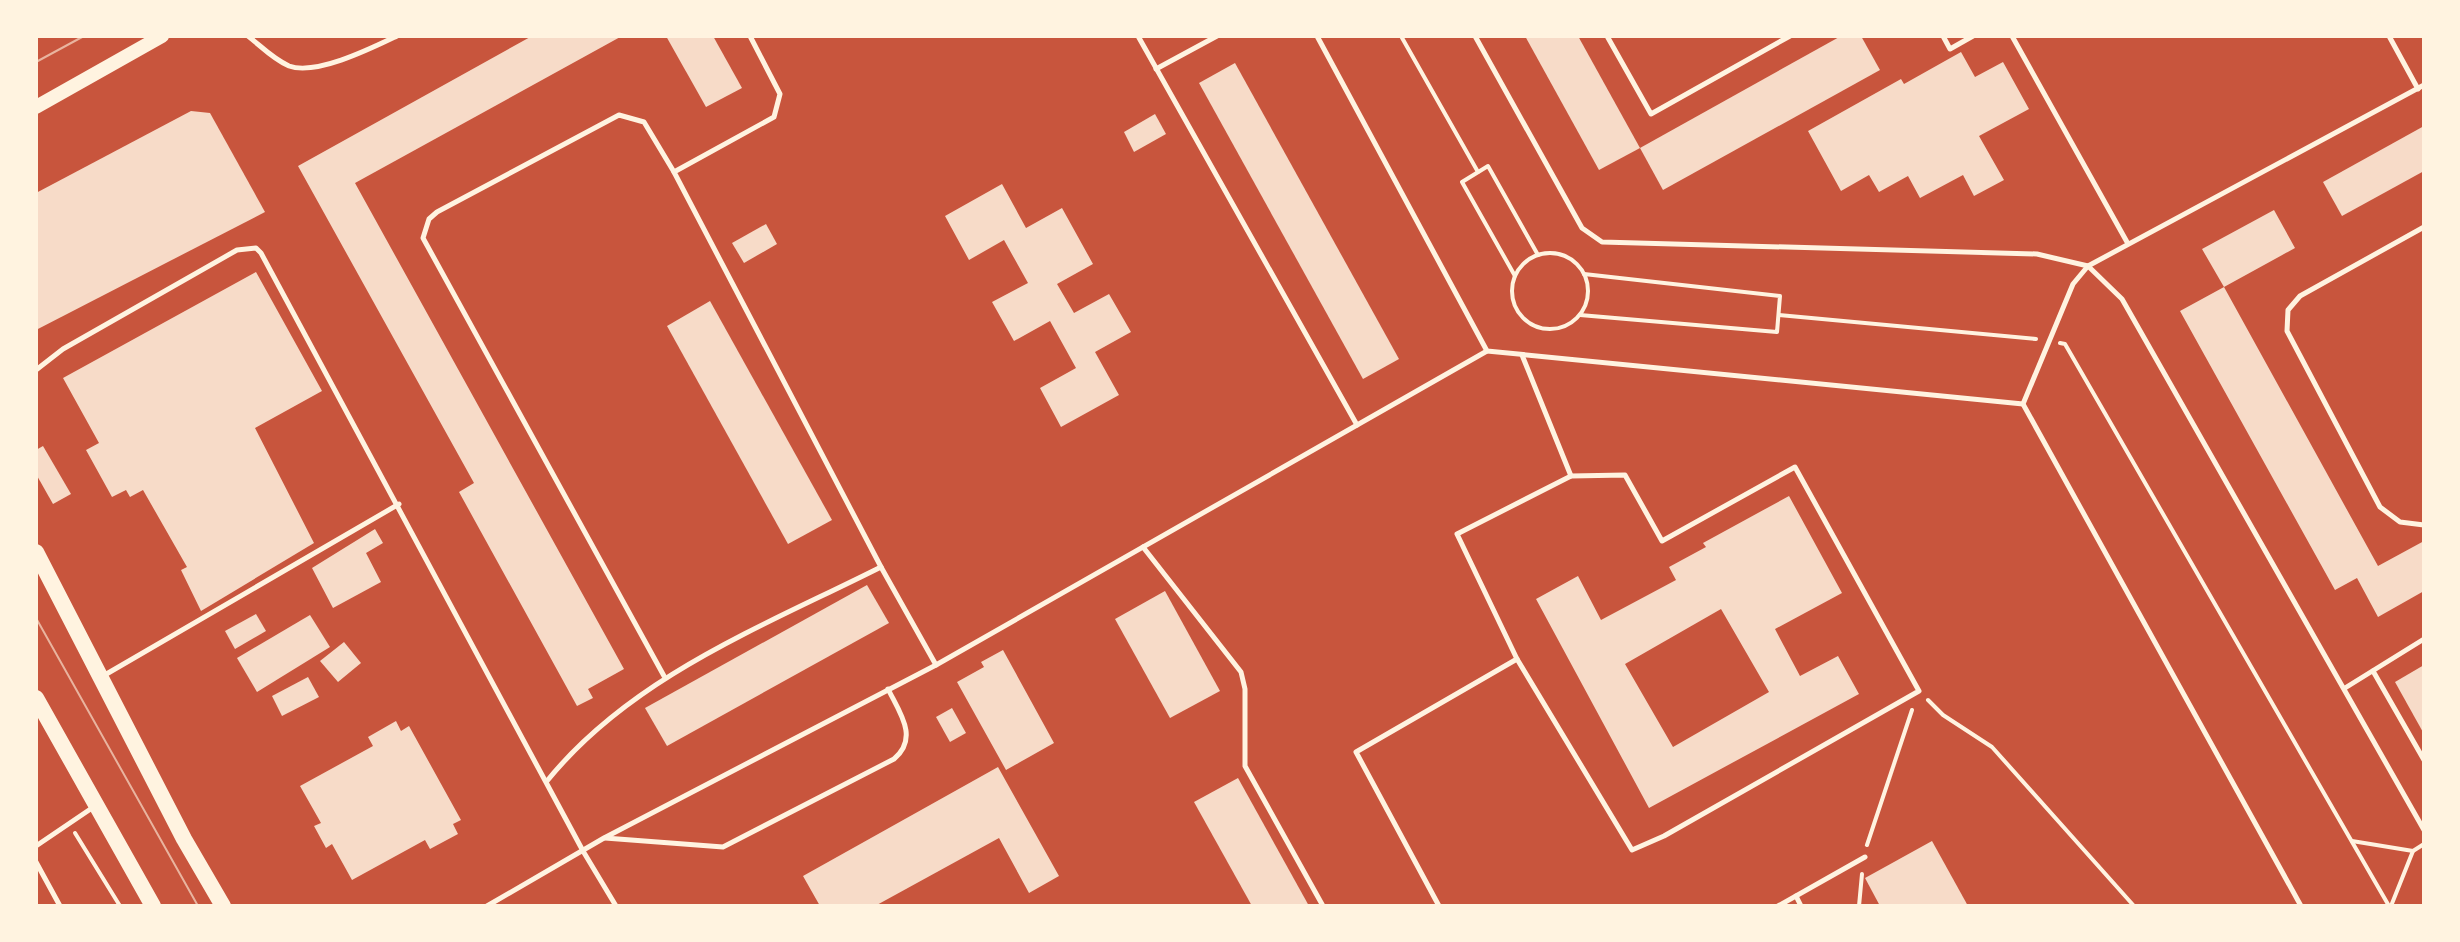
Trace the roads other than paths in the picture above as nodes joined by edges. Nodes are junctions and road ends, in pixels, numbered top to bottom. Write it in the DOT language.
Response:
graph roads {
  1 [pos="162,36"];
  2 [pos="248,36"];
  3 [pos="397,36"];
  4 [pos="751,36"];
  5 [pos="1138,36"];
  6 [pos="1217,36"];
  7 [pos="1317,36"];
  8 [pos="1475,36"];
  9 [pos="1607,36"];
  10 [pos="1790,36"];
  11 [pos="1943,36"];
  12 [pos="1973,36"];
  13 [pos="2012,36"];
  14 [pos="2389,36"];
  15 [pos="1156,69"];
  16 [pos="2421,87"];
  17 [pos="36,107"];
  18 [pos="674,172"];
  19 [pos="2424,227"];
  20 [pos="2127,242"];
  21 [pos="2088,266"];
  22 [pos="1487,351"];
  23 [pos="1522,355"];
  24 [pos="36,370"];
  25 [pos="2023,404"];
  26 [pos="1357,425"];
  27 [pos="1571,476"];
  28 [pos="399,504"];
  29 [pos="2424,525"];
  30 [pos="1143,547"];
  31 [pos="36,552"];
  32 [pos="881,567"];
  33 [pos="2424,639"];
  34 [pos="1517,659"];
  35 [pos="936,665"];
  36 [pos="2373,671"];
  37 [pos="664,676"];
  38 [pos="102,677"];
  39 [pos="2345,688"];
  40 [pos="888,689"];
  41 [pos="36,698"];
  42 [pos="2424,760"];
  43 [pos="547,781"];
  44 [pos="96,805"];
  45 [pos="2424,830"];
  46 [pos="604,838"];
  47 [pos="36,846"];
  48 [pos="583,851"];
  49 [pos="1865,857"];
  50 [pos="36,862"];
  51 [pos="1796,896"];
  52 [pos="60,906"];
  53 [pos="153,906"];
  54 [pos="223,906"];
  55 [pos="487,906"];
  56 [pos="616,906"];
  57 [pos="1323,906"];
  58 [pos="1439,906"];
  59 [pos="1778,906"];
  60 [pos="1801,906"];
  61 [pos="2301,906"];
  1 -- 17 [label="main road"];
  2 -- 3 [label="lane"];
  4 -- 18 [label="lane"];
  5 -- 15 [label="lane"];
  6 -- 15 [label="lane"];
  7 -- 22 [label="lane"];
  8 -- 21 [label="lane"];
  9 -- 10 [label="lane"];
  11 -- 12 [label="lane"];
  13 -- 20 [label="lane"];
  14 -- 16 [label="lane"];
  15 -- 26 [label="lane"];
  16 -- 20 [label="lane"];
  18 -- 32 [label="lane"];
  18 -- 37 [label="lane"];
  19 -- 29 [label="lane"];
  20 -- 21 [label="lane"];
  21 -- 25 [label="lane"];
  21 -- 39 [label="lane"];
  22 -- 23 [label="lane"];
  22 -- 26 [label="lane"];
  23 -- 25 [label="lane"];
  23 -- 27 [label="lane"];
  24 -- 28 [label="lane"];
  25 -- 61 [label="lane"];
  26 -- 30 [label="lane"];
  27 -- 34 [label="lane"];
  27 -- 34 [label="lane"];
  28 -- 38 [label="lane"];
  28 -- 43 [label="lane"];
  30 -- 35 [label="lane"];
  30 -- 57 [label="lane"];
  31 -- 38 [label="main road"];
  32 -- 35 [label="lane"];
  32 -- 37 [label="lane"];
  33 -- 36 [label="lane"];
  34 -- 58 [label="lane"];
  35 -- 40 [label="lane"];
  36 -- 39 [label="lane"];
  36 -- 42 [label="lane"];
  37 -- 43 [label="lane"];
  38 -- 54 [label="main road"];
  39 -- 45 [label="lane"];
  40 -- 46 [label="lane"];
  40 -- 46 [label="lane"];
  41 -- 44 [label="main road"];
  43 -- 48 [label="lane"];
  44 -- 47 [label="lane"];
  44 -- 53 [label="main road"];
  46 -- 48 [label="lane"];
  48 -- 55 [label="lane"];
  48 -- 56 [label="lane"];
  49 -- 51 [label="lane"];
  50 -- 52 [label="lane"];
  51 -- 59 [label="lane"];
  51 -- 60 [label="lane"];
}
